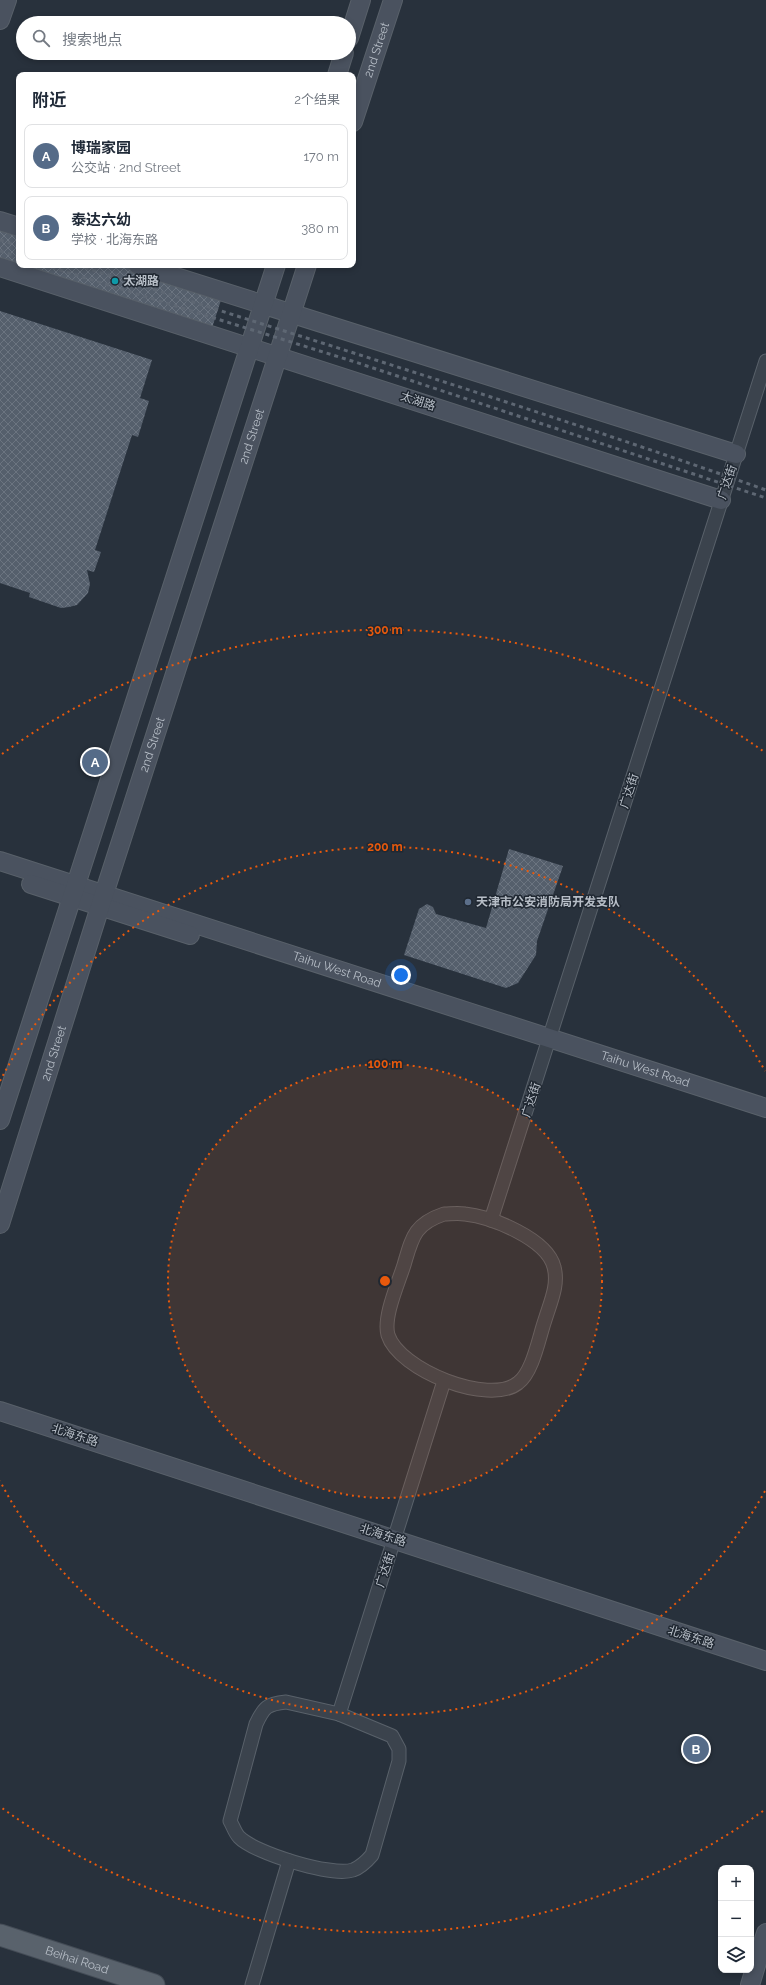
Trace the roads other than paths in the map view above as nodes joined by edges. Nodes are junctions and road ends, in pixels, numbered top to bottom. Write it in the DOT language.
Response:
graph roads {
  1 [pos="7,0"];
  2 [pos="361,0"];
  3 [pos="393,0"];
  4 [pos="356,16"];
  5 [pos="0,20"];
  6 [pos="342,60"];
  7 [pos="338,72"];
  8 [pos="356,113"];
  9 [pos="0,221"];
  10 [pos="16,226"];
  11 [pos="0,267"];
  12 [pos="147,268"];
  13 [pos="275,268"];
  14 [pos="306,268"];
  15 [pos="264,306"];
  16 [pos="291,313"];
  17 [pos="250,348"];
  18 [pos="278,356"];
  19 [pos="766,361"];
  20 [pos="736,454"];
  21 [pos="721,500"];
  22 [pos="0,861"];
  23 [pos="0,873"];
  24 [pos="74,891"];
  25 [pos="102,900"];
  26 [pos="549,1044"];
  27 [pos="766,1108"];
  28 [pos="766,1118"];
  29 [pos="0,1120"];
  30 [pos="491,1220"];
  31 [pos="0,1224"];
  32 [pos="444,1381"];
  33 [pos="0,1411"];
  34 [pos="395,1539"];
  35 [pos="766,1661"];
  36 [pos="339,1714"];
  37 [pos="289,1861"];
  38 [pos="766,1934"];
  39 [pos="0,1935"];
  40 [pos="154,1985"];
  41 [pos="252,1985"];
  42 [pos="750,1985"];
  1 -- 5 [label="main road"];
  2 -- 4 [label="main road"];
  3 -- 8 [label="main road, 2nd Street"];
  6 -- 7 [label="main road"];
  9 -- 10 [label="main road"];
  11 -- 17 [label="main road, 太湖路"];
  12 -- 15 [label="main road"];
  13 -- 15 [label="main road"];
  14 -- 16 [label="main road, 2nd Street"];
  15 -- 16 [label="main road"];
  15 -- 17 [label="main road"];
  16 -- 18 [label="main road, 2nd Street"];
  16 -- 20 [label="main road"];
  17 -- 18 [label="main road, 太湖路"];
  17 -- 24 [label="main road"];
  18 -- 21 [label="main road, 太湖路"];
  18 -- 25 [label="main road, 2nd Street"];
  19 -- 20 [label="street, 广达街"];
  20 -- 21 [label="street, 广达街"];
  21 -- 26 [label="street, 广达街"];
  22 -- 24 [label="main road, Taihu West Road"];
  23 -- 24 [label="main road, Taihu West Road"];
  24 -- 25 [label="main road, Taihu West Road"];
  24 -- 29 [label="main road"];
  25 -- 26 [label="main road, Taihu West Road"];
  25 -- 31 [label="main road, 2nd Street"];
  26 -- 27 [label="main road, Taihu West Road"];
  26 -- 28 [label="main road, Taihu West Road"];
  26 -- 30 [label="street, 广达街"];
  30 -- 32 [label="street"];
  30 -- 32 [label="street"];
  32 -- 34 [label="street, 广达街"];
  33 -- 34 [label="main road, 北海东路"];
  34 -- 35 [label="main road, 北海东路"];
  34 -- 36 [label="street, 广达街"];
  36 -- 37 [label="street"];
  36 -- 37 [label="street"];
  37 -- 41 [label="street"];
  38 -- 42 [label="main road"];
  39 -- 40 [label="main road, Beihai Road"];
}
